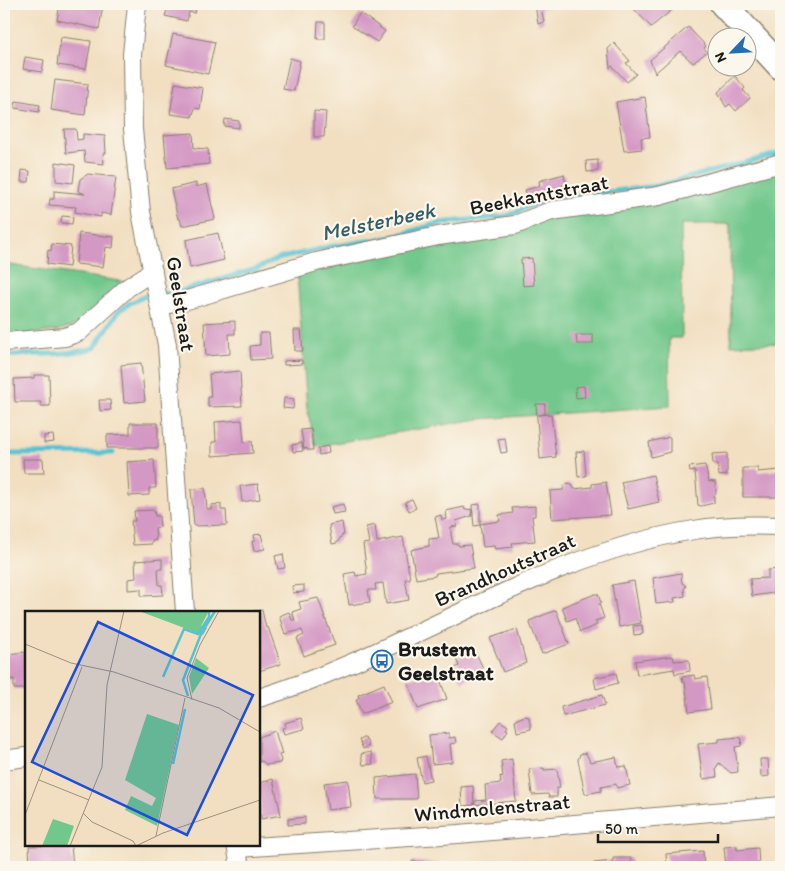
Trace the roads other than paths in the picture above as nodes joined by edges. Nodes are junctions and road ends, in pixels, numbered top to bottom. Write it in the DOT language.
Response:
graph roads {
  1 [pos="137,4"];
  2 [pos="723,4"];
  3 [pos="781,67"];
  4 [pos="781,163"];
  5 [pos="153,271"];
  6 [pos="158,297"];
  7 [pos="4,342"];
  8 [pos="781,526"];
  9 [pos="185,611"];
  10 [pos="260,698"];
  11 [pos="25,756"];
  12 [pos="4,760"];
  13 [pos="781,806"];
  14 [pos="260,845"];
  15 [pos="237,846"];
  16 [pos="240,867"];
  1 -- 5 [label="street, Geelstraat"];
  2 -- 3 [label="main road"];
  4 -- 6 [label="street, Beekkantstraat"];
  5 -- 6 [label="street, Geelstraat"];
  5 -- 7 [label="street"];
  6 -- 9 [label="street, Geelstraat"];
  8 -- 10 [label="street, Brandhoutstraat"];
  11 -- 12 [label="street"];
  13 -- 14 [label="street, Windmolenstraat"];
  15 -- 16 [label="street"];
}
